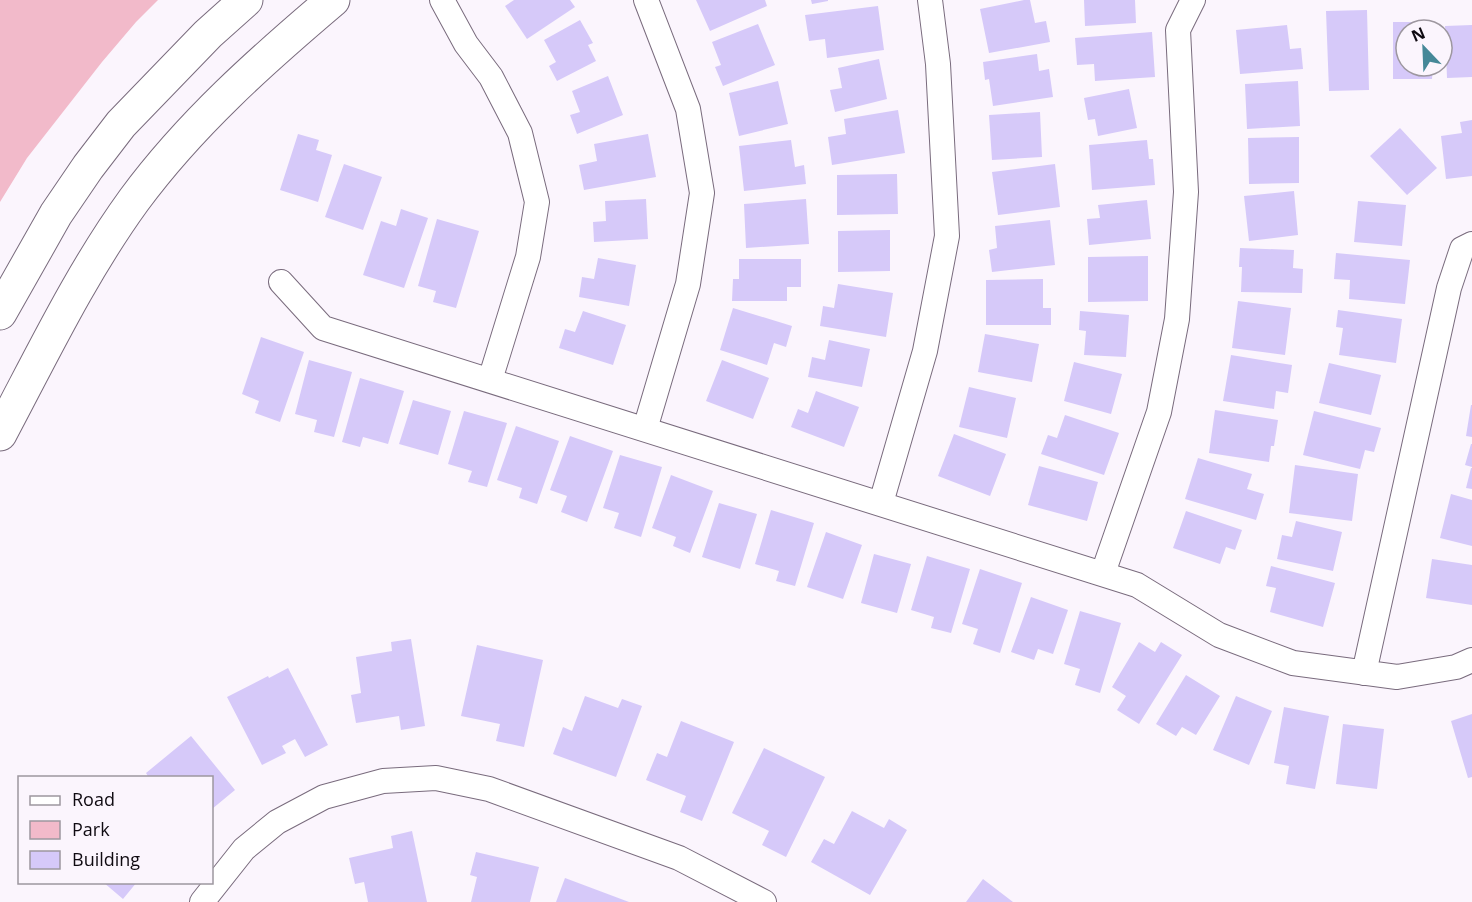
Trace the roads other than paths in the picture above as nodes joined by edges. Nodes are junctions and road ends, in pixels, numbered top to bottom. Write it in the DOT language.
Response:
graph roads {
  1 [pos="246,0"];
  2 [pos="333,0"];
  3 [pos="442,0"];
  4 [pos="646,0"];
  5 [pos="930,0"];
  6 [pos="1193,0"];
  7 [pos="1472,244"];
  8 [pos="281,282"];
  9 [pos="0,313"];
  10 [pos="490,380"];
  11 [pos="645,429"];
  12 [pos="0,434"];
  13 [pos="881,503"];
  14 [pos="1103,573"];
  15 [pos="1472,660"];
  16 [pos="1364,673"];
  17 [pos="202,902"];
  18 [pos="764,902"];
  1 -- 9 [label="main road"];
  2 -- 12 [label="main road"];
  3 -- 10 [label="street"];
  4 -- 11 [label="street"];
  5 -- 13 [label="street"];
  6 -- 14 [label="street"];
  7 -- 16 [label="street"];
  8 -- 10 [label="street"];
  10 -- 11 [label="street"];
  11 -- 13 [label="street"];
  13 -- 14 [label="street"];
  14 -- 16 [label="street"];
  15 -- 16 [label="street"];
  17 -- 18 [label="street"];
}
